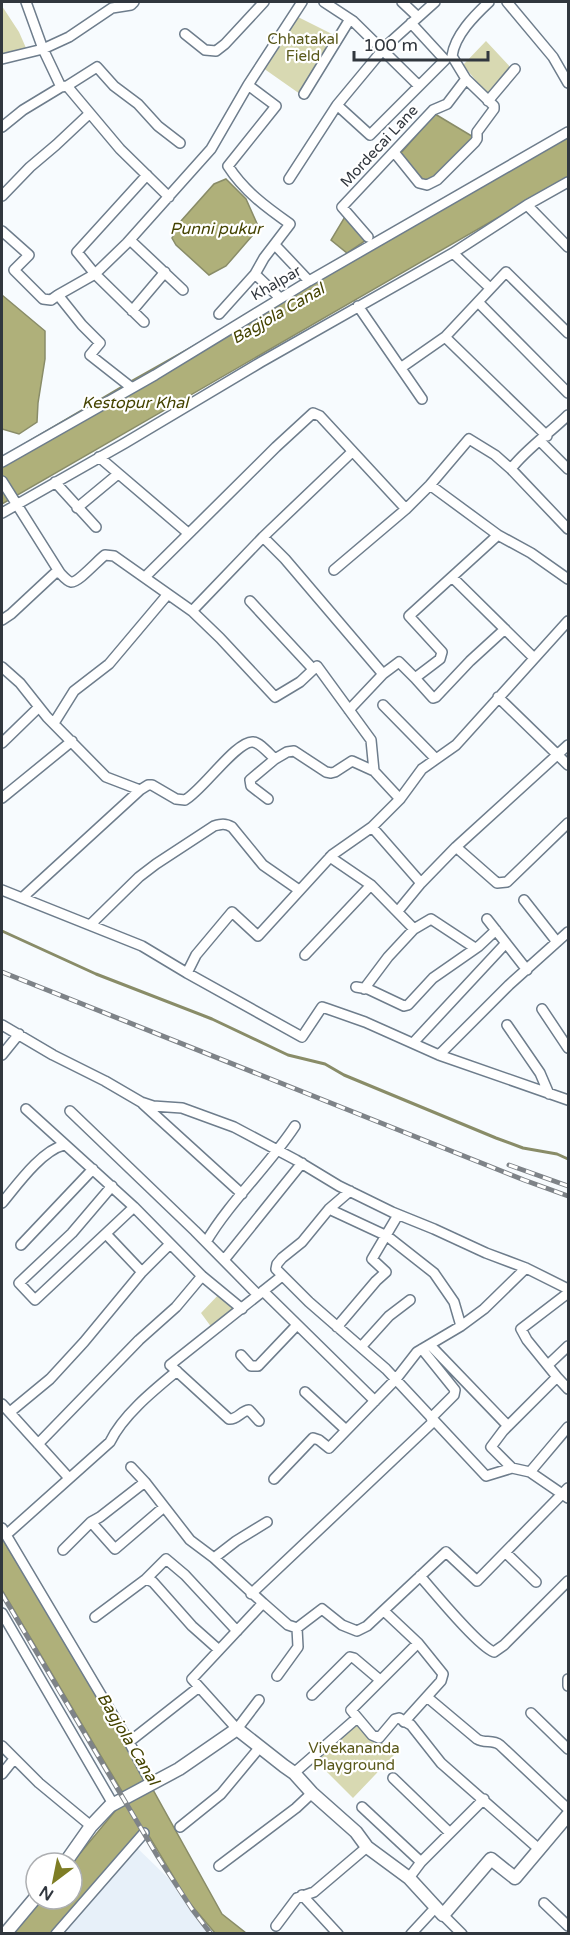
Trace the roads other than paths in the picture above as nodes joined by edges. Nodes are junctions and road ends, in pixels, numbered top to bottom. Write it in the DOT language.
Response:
graph roads {
  1 [pos="26,2"];
  2 [pos="134,2"];
  3 [pos="264,2"];
  4 [pos="302,2"];
  5 [pos="324,2"];
  6 [pos="402,2"];
  7 [pos="435,2"];
  8 [pos="489,2"];
  9 [pos="507,2"];
  10 [pos="350,20"];
  11 [pos="415,20"];
  12 [pos="185,34"];
  13 [pos="43,49"];
  14 [pos="382,50"];
  15 [pos="2,59"];
  16 [pos="515,69"];
  17 [pos="466,79"];
  18 [pos="568,83"];
  19 [pos="248,85"];
  20 [pos="64,86"];
  21 [pos="419,86"];
  22 [pos="304,94"];
  23 [pos="488,101"];
  24 [pos="337,105"];
  25 [pos="89,114"];
  26 [pos="2,126"];
  27 [pos="568,132"];
  28 [pos="180,143"];
  29 [pos="394,152"];
  30 [pos="147,175"];
  31 [pos="289,178"];
  32 [pos="568,182"];
  33 [pos="2,196"];
  34 [pos="169,197"];
  35 [pos="527,205"];
  36 [pos="2,231"];
  37 [pos="368,237"];
  38 [pos="130,240"];
  39 [pos="275,245"];
  40 [pos="568,247"];
  41 [pos="453,253"];
  42 [pos="165,273"];
  43 [pos="95,274"];
  44 [pos="255,274"];
  45 [pos="309,281"];
  46 [pos="490,288"];
  47 [pos="183,290"];
  48 [pos="58,295"];
  49 [pos="280,298"];
  50 [pos="478,302"];
  51 [pos="358,306"];
  52 [pos="132,311"];
  53 [pos="219,314"];
  54 [pos="144,322"];
  55 [pos="568,333"];
  56 [pos="445,337"];
  57 [pos="402,367"];
  58 [pos="132,388"];
  59 [pos="568,393"];
  60 [pos="422,399"];
  61 [pos="568,415"];
  62 [pos="544,438"];
  63 [pos="352,452"];
  64 [pos="99,457"];
  65 [pos="2,462"];
  66 [pos="511,468"];
  67 [pos="568,469"];
  68 [pos="118,474"];
  69 [pos="2,480"];
  70 [pos="55,482"];
  71 [pos="430,485"];
  72 [pos="15,505"];
  73 [pos="77,508"];
  74 [pos="406,509"];
  75 [pos="2,513"];
  76 [pos="96,527"];
  77 [pos="568,529"];
  78 [pos="188,533"];
  79 [pos="498,535"];
  80 [pos="263,537"];
  81 [pos="334,570"];
  82 [pos="60,573"];
  83 [pos="145,577"];
  84 [pos="453,578"];
  85 [pos="568,579"];
  86 [pos="168,594"];
  87 [pos="250,601"];
  88 [pos="192,611"];
  89 [pos="2,620"];
  90 [pos="568,621"];
  91 [pos="505,629"];
  92 [pos="534,658"];
  93 [pos="2,667"];
  94 [pos="313,669"];
  95 [pos="383,674"];
  96 [pos="415,678"];
  97 [pos="498,698"];
  98 [pos="383,705"];
  99 [pos="39,707"];
  100 [pos="349,710"];
  101 [pos="54,723"];
  102 [pos="3,738"];
  103 [pos="72,741"];
  104 [pos="568,745"];
  105 [pos="559,754"];
  106 [pos="275,759"];
  107 [pos="436,759"];
  108 [pos="568,765"];
  109 [pos="374,771"];
  110 [pos="140,790"];
  111 [pos="2,798"];
  112 [pos="268,799"];
  113 [pos="400,799"];
  114 [pos="568,823"];
  115 [pos="372,827"];
  116 [pos="456,847"];
  117 [pos="330,857"];
  118 [pos="2,883"];
  119 [pos="421,883"];
  120 [pos="371,885"];
  121 [pos="299,890"];
  122 [pos="6,892"];
  123 [pos="22,898"];
  124 [pos="524,900"];
  125 [pos="398,911"];
  126 [pos="487,920"];
  127 [pos="90,925"];
  128 [pos="414,929"];
  129 [pos="496,930"];
  130 [pos="568,932"];
  131 [pos="557,942"];
  132 [pos="506,943"];
  133 [pos="475,948"];
  134 [pos="305,955"];
  135 [pos="527,970"];
  136 [pos="187,973"];
  137 [pos="542,1009"];
  138 [pos="2,1025"];
  139 [pos="507,1025"];
  140 [pos="19,1034"];
  141 [pos="412,1043"];
  142 [pos="568,1048"];
  143 [pos="2,1055"];
  144 [pos="439,1055"];
  145 [pos="549,1094"];
  146 [pos="568,1100"];
  147 [pos="141,1102"];
  148 [pos="26,1109"];
  149 [pos="70,1111"];
  150 [pos="295,1125"];
  151 [pos="64,1145"];
  152 [pos="278,1151"];
  153 [pos="302,1163"];
  154 [pos="93,1168"];
  155 [pos="112,1186"];
  156 [pos="350,1191"];
  157 [pos="242,1194"];
  158 [pos="2,1203"];
  159 [pos="134,1207"];
  160 [pos="329,1209"];
  161 [pos="398,1215"];
  162 [pos="106,1234"];
  163 [pos="386,1236"];
  164 [pos="206,1242"];
  165 [pos="170,1244"];
  166 [pos="21,1245"];
  167 [pos="224,1260"];
  168 [pos="526,1268"];
  169 [pos="142,1272"];
  170 [pos="202,1276"];
  171 [pos="282,1276"];
  172 [pos="568,1288"];
  173 [pos="260,1293"];
  174 [pos="568,1293"];
  175 [pos="410,1300"];
  176 [pos="242,1309"];
  177 [pos="297,1325"];
  178 [pos="461,1326"];
  179 [pos="337,1327"];
  180 [pos="568,1346"];
  181 [pos="361,1347"];
  182 [pos="426,1347"];
  183 [pos="241,1355"];
  184 [pos="548,1365"];
  185 [pos="177,1371"];
  186 [pos="557,1377"];
  187 [pos="396,1379"];
  188 [pos="568,1389"];
  189 [pos="305,1392"];
  190 [pos="375,1401"];
  191 [pos="2,1404"];
  192 [pos="10,1412"];
  193 [pos="432,1420"];
  194 [pos="259,1421"];
  195 [pos="508,1426"];
  196 [pos="568,1427"];
  197 [pos="346,1430"];
  198 [pos="38,1444"];
  199 [pos="131,1467"];
  200 [pos="512,1468"];
  201 [pos="530,1472"];
  202 [pos="69,1478"];
  203 [pos="274,1479"];
  204 [pos="145,1482"];
  205 [pos="567,1493"];
  206 [pos="164,1507"];
  207 [pos="91,1522"];
  208 [pos="267,1522"];
  209 [pos="4,1532"];
  210 [pos="63,1550"];
  211 [pos="506,1553"];
  212 [pos="214,1558"];
  213 [pos="420,1576"];
  214 [pos="146,1579"];
  215 [pos="568,1581"];
  216 [pos="536,1582"];
  217 [pos="251,1594"];
  218 [pos="263,1603"];
  219 [pos="384,1611"];
  220 [pos="2,1613"];
  221 [pos="95,1617"];
  222 [pos="297,1628"];
  223 [pos="237,1630"];
  224 [pos="418,1643"];
  225 [pos="219,1650"];
  226 [pos="277,1676"];
  227 [pos="568,1679"];
  228 [pos="380,1680"];
  229 [pos="568,1686"];
  230 [pos="199,1687"];
  231 [pos="312,1695"];
  232 [pos="427,1697"];
  233 [pos="259,1700"];
  234 [pos="531,1713"];
  235 [pos="357,1718"];
  236 [pos="404,1722"];
  237 [pos="237,1730"];
  238 [pos="129,1742"];
  239 [pos="2,1746"];
  240 [pos="260,1748"];
  241 [pos="568,1749"];
  242 [pos="14,1759"];
  243 [pos="294,1773"];
  244 [pos="2,1774"];
  245 [pos="393,1778"];
  246 [pos="151,1784"];
  247 [pos="312,1792"];
  248 [pos="484,1799"];
  249 [pos="115,1803"];
  250 [pos="362,1807"];
  251 [pos="568,1809"];
  252 [pos="568,1815"];
  253 [pos="91,1826"];
  254 [pos="180,1827"];
  255 [pos="144,1833"];
  256 [pos="450,1833"];
  257 [pos="367,1847"];
  258 [pos="540,1850"];
  259 [pos="73,1851"];
  260 [pos="421,1862"];
  261 [pos="219,1866"];
  262 [pos="409,1878"];
  263 [pos="302,1895"];
  264 [pos="544,1903"];
  265 [pos="24,1911"];
  266 [pos="439,1911"];
  267 [pos="276,1926"];
  268 [pos="568,1926"];
  269 [pos="5,1934"];
  270 [pos="56,1934"];
  271 [pos="338,1934"];
  272 [pos="411,1934"];
  273 [pos="462,1934"];
  1 -- 13 [label="street"];
  2 -- 13 [label="street"];
  3 -- 12 [label="street"];
  4 -- 19 [label="street"];
  5 -- 10 [label="street"];
  6 -- 11 [label="street"];
  7 -- 11 [label="street"];
  8 -- 17 [label="street"];
  9 -- 18 [label="street"];
  10 -- 14 [label="street"];
  10 -- 22 [label="street"];
  11 -- 14 [label="street"];
  11 -- 21 [label="street"];
  13 -- 15 [label="street"];
  13 -- 20 [label="street"];
  14 -- 21 [label="street"];
  14 -- 24 [label="street"];
  16 -- 23 [label="street"];
  17 -- 23 [label="street"];
  17 -- 29 [label="street, Mordecai Lane"];
  19 -- 34 [label="street"];
  19 -- 39 [label="street"];
  20 -- 25 [label="street"];
  20 -- 26 [label="street"];
  20 -- 28 [label="street"];
  21 -- 24 [label="street"];
  23 -- 29 [label="street"];
  24 -- 31 [label="street"];
  25 -- 30 [label="street"];
  25 -- 33 [label="street"];
  27 -- 45 [label="street, Khalpar"];
  29 -- 37 [label="street, Mordecai Lane"];
  30 -- 34 [label="street"];
  30 -- 43 [label="street"];
  32 -- 35 [label="street"];
  34 -- 38 [label="street"];
  35 -- 40 [label="street"];
  35 -- 41 [label="street"];
  36 -- 48 [label="street"];
  38 -- 42 [label="street"];
  38 -- 43 [label="street"];
  39 -- 44 [label="street"];
  39 -- 45 [label="street"];
  41 -- 46 [label="street"];
  41 -- 51 [label="street"];
  42 -- 47 [label="street"];
  42 -- 52 [label="street"];
  43 -- 48 [label="street"];
  43 -- 52 [label="street"];
  44 -- 49 [label="street"];
  44 -- 53 [label="street"];
  45 -- 49 [label="street, Khalpar"];
  46 -- 50 [label="street"];
  46 -- 55 [label="street"];
  48 -- 58 [label="street"];
  49 -- 58 [label="street, Khalpar"];
  50 -- 56 [label="street"];
  50 -- 59 [label="street"];
  51 -- 57 [label="street"];
  51 -- 64 [label="street"];
  52 -- 54 [label="street"];
  56 -- 57 [label="street"];
  56 -- 62 [label="street"];
  57 -- 60 [label="street"];
  58 -- 65 [label="street, Khalpar"];
  61 -- 62 [label="street"];
  62 -- 66 [label="street"];
  62 -- 67 [label="street"];
  63 -- 74 [label="street"];
  63 -- 78 [label="street"];
  63 -- 80 [label="street"];
  64 -- 68 [label="street"];
  64 -- 70 [label="street"];
  66 -- 71 [label="street"];
  66 -- 77 [label="street"];
  68 -- 73 [label="street"];
  68 -- 78 [label="street"];
  69 -- 72 [label="street"];
  70 -- 72 [label="street"];
  70 -- 73 [label="street"];
  71 -- 74 [label="street"];
  71 -- 79 [label="street"];
  72 -- 75 [label="street"];
  72 -- 82 [label="street"];
  73 -- 76 [label="street"];
  74 -- 81 [label="street"];
  78 -- 83 [label="street"];
  79 -- 84 [label="street"];
  79 -- 85 [label="street"];
  80 -- 88 [label="street"];
  80 -- 95 [label="street"];
  82 -- 83 [label="street"];
  82 -- 89 [label="street"];
  83 -- 86 [label="street"];
  84 -- 91 [label="street"];
  84 -- 96 [label="street"];
  86 -- 88 [label="street"];
  86 -- 101 [label="street"];
  87 -- 94 [label="street"];
  88 -- 94 [label="street"];
  90 -- 92 [label="street"];
  91 -- 92 [label="street"];
  91 -- 96 [label="street"];
  92 -- 97 [label="street"];
  93 -- 99 [label="street"];
  94 -- 100 [label="street"];
  95 -- 96 [label="street"];
  95 -- 100 [label="street"];
  97 -- 105 [label="street"];
  97 -- 107 [label="street"];
  98 -- 107 [label="street"];
  99 -- 101 [label="street"];
  99 -- 102 [label="street"];
  100 -- 109 [label="street"];
  101 -- 103 [label="street"];
  103 -- 110 [label="street"];
  103 -- 111 [label="street"];
  104 -- 105 [label="street"];
  105 -- 108 [label="street"];
  105 -- 116 [label="street"];
  106 -- 109 [label="street"];
  106 -- 110 [label="street"];
  106 -- 112 [label="street"];
  107 -- 113 [label="street"];
  109 -- 113 [label="street"];
  110 -- 123 [label="street"];
  113 -- 115 [label="street"];
  114 -- 116 [label="street"];
  115 -- 117 [label="street"];
  115 -- 119 [label="street"];
  116 -- 119 [label="street"];
  117 -- 120 [label="street"];
  117 -- 121 [label="street"];
  118 -- 122 [label="street"];
  119 -- 125 [label="street"];
  120 -- 125 [label="street"];
  120 -- 134 [label="street"];
  121 -- 127 [label="street"];
  121 -- 136 [label="street"];
  122 -- 123 [label="street"];
  123 -- 127 [label="street"];
  124 -- 131 [label="street"];
  125 -- 128 [label="street"];
  126 -- 129 [label="street"];
  127 -- 136 [label="street"];
  128 -- 133 [label="street"];
  128 -- 133 [label="street"];
  129 -- 132 [label="street"];
  129 -- 133 [label="street"];
  130 -- 131 [label="street"];
  131 -- 135 [label="street"];
  132 -- 135 [label="street"];
  132 -- 141 [label="street"];
  135 -- 144 [label="street"];
  136 -- 141 [label="street"];
  137 -- 142 [label="street"];
  138 -- 140 [label="street"];
  139 -- 145 [label="street"];
  140 -- 143 [label="street"];
  140 -- 147 [label="street"];
  141 -- 144 [label="street"];
  144 -- 145 [label="street"];
  145 -- 146 [label="street"];
  147 -- 152 [label="street"];
  147 -- 157 [label="street"];
  148 -- 151 [label="street"];
  149 -- 164 [label="street"];
  150 -- 152 [label="street"];
  151 -- 154 [label="street"];
  151 -- 158 [label="street"];
  152 -- 153 [label="street"];
  152 -- 157 [label="street"];
  153 -- 156 [label="street"];
  153 -- 167 [label="street"];
  154 -- 155 [label="street"];
  154 -- 166 [label="street"];
  155 -- 159 [label="street"];
  155 -- 162 [label="street"];
  156 -- 160 [label="street"];
  156 -- 161 [label="street"];
  157 -- 164 [label="street"];
  159 -- 162 [label="street"];
  159 -- 165 [label="street"];
  160 -- 163 [label="street"];
  160 -- 171 [label="street"];
  161 -- 163 [label="street"];
  161 -- 168 [label="street"];
  162 -- 169 [label="street"];
  163 -- 178 [label="street"];
  163 -- 179 [label="street"];
  164 -- 167 [label="street"];
  165 -- 169 [label="street"];
  165 -- 170 [label="street"];
  167 -- 173 [label="street"];
  168 -- 172 [label="street"];
  168 -- 178 [label="street"];
  169 -- 192 [label="street"];
  170 -- 176 [label="street"];
  170 -- 198 [label="street"];
  171 -- 173 [label="street"];
  171 -- 179 [label="street"];
  173 -- 176 [label="street"];
  173 -- 177 [label="street"];
  174 -- 184 [label="street"];
  175 -- 181 [label="street"];
  176 -- 185 [label="street"];
  177 -- 183 [label="street"];
  177 -- 190 [label="street"];
  178 -- 182 [label="street"];
  179 -- 181 [label="street"];
  180 -- 184 [label="street"];
  181 -- 187 [label="street"];
  182 -- 187 [label="street"];
  182 -- 193 [label="street"];
  182 -- 195 [label="street"];
  184 -- 186 [label="street"];
  185 -- 194 [label="street"];
  185 -- 202 [label="street"];
  186 -- 188 [label="street"];
  186 -- 195 [label="street"];
  187 -- 190 [label="street"];
  187 -- 193 [label="street"];
  189 -- 197 [label="street"];
  190 -- 197 [label="street"];
  191 -- 192 [label="street"];
  192 -- 198 [label="street"];
  193 -- 200 [label="street"];
  193 -- 217 [label="street"];
  195 -- 200 [label="street"];
  196 -- 201 [label="street"];
  197 -- 203 [label="street"];
  198 -- 202 [label="street"];
  199 -- 204 [label="street"];
  200 -- 201 [label="street"];
  201 -- 205 [label="street"];
  202 -- 209 [label="street"];
  204 -- 206 [label="street"];
  204 -- 207 [label="street"];
  205 -- 211 [label="street"];
  206 -- 207 [label="street"];
  206 -- 212 [label="street"];
  207 -- 210 [label="street"];
  208 -- 212 [label="street"];
  209 -- 238 [label="street"];
  211 -- 213 [label="street"];
  211 -- 216 [label="street"];
  212 -- 217 [label="street"];
  213 -- 215 [label="street"];
  213 -- 219 [label="street"];
  214 -- 221 [label="street"];
  214 -- 223 [label="street"];
  214 -- 225 [label="street"];
  217 -- 218 [label="street"];
  218 -- 222 [label="street"];
  218 -- 223 [label="street"];
  219 -- 222 [label="street"];
  219 -- 224 [label="street"];
  220 -- 249 [label="street"];
  222 -- 226 [label="street"];
  223 -- 225 [label="street"];
  224 -- 228 [label="street"];
  224 -- 232 [label="street"];
  225 -- 230 [label="street"];
  227 -- 229 [label="street"];
  228 -- 231 [label="street"];
  228 -- 235 [label="street"];
  230 -- 237 [label="street"];
  230 -- 238 [label="street"];
  232 -- 236 [label="street"];
  232 -- 251 [label="street"];
  233 -- 237 [label="street"];
  234 -- 241 [label="street"];
  235 -- 236 [label="street"];
  235 -- 243 [label="street"];
  236 -- 248 [label="street"];
  237 -- 240 [label="street"];
  237 -- 246 [label="street"];
  238 -- 246 [label="street"];
  239 -- 242 [label="street"];
  240 -- 243 [label="street"];
  240 -- 254 [label="street"];
  242 -- 244 [label="street"];
  242 -- 253 [label="street"];
  243 -- 247 [label="street"];
  245 -- 256 [label="street"];
  246 -- 249 [label="street"];
  247 -- 257 [label="street"];
  247 -- 261 [label="street"];
  248 -- 256 [label="street"];
  248 -- 258 [label="street"];
  249 -- 253 [label="street"];
  250 -- 260 [label="street"];
  252 -- 258 [label="street"];
  253 -- 259 [label="street"];
  255 -- 270 [label="street"];
  256 -- 260 [label="street"];
  257 -- 262 [label="street"];
  257 -- 263 [label="street"];
  258 -- 266 [label="street"];
  260 -- 262 [label="street"];
  262 -- 266 [label="street"];
  263 -- 267 [label="street"];
  263 -- 271 [label="street"];
  264 -- 268 [label="street"];
  265 -- 269 [label="street"];
  266 -- 272 [label="street"];
  266 -- 273 [label="street"];
}
